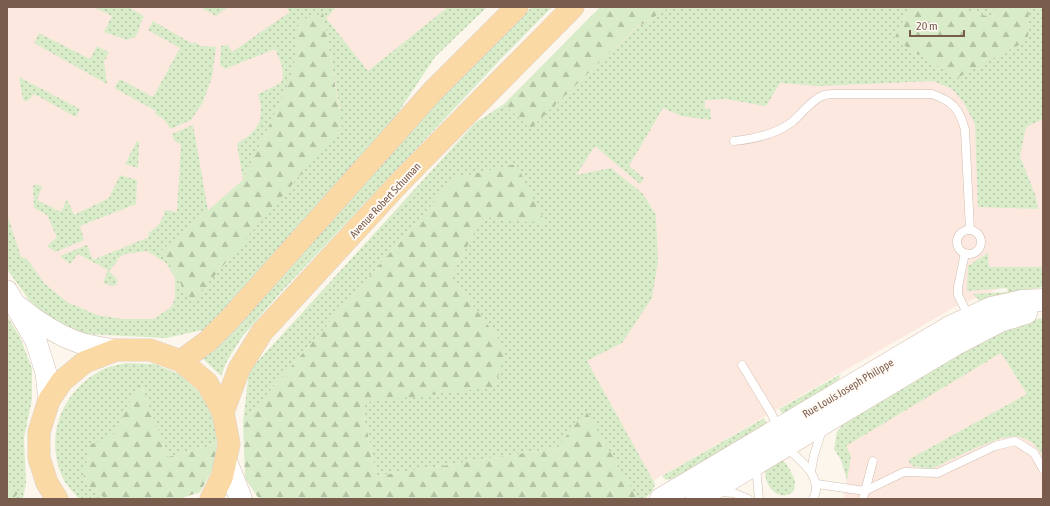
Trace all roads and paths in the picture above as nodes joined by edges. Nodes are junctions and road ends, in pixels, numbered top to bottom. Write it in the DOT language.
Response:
graph roads {
  1 [pos="517,7"];
  2 [pos="572,8"];
  3 [pos="734,140"];
  4 [pos="970,230"];
  5 [pos="964,253"];
  6 [pos="10,296"];
  7 [pos="1043,300"];
  8 [pos="1043,309"];
  9 [pos="996,323"];
  10 [pos="962,328"];
  11 [pos="116,350"];
  12 [pos="181,361"];
  13 [pos="742,365"];
  14 [pos="868,397"];
  15 [pos="49,400"];
  16 [pos="223,412"];
  17 [pos="822,414"];
  18 [pos="784,436"];
  19 [pos="757,457"];
  20 [pos="873,460"];
  21 [pos="226,461"];
  22 [pos="1043,469"];
  23 [pos="811,471"];
  24 [pos="817,484"];
  25 [pos="49,494"];
  26 [pos="703,495"];
  27 [pos="864,495"];
  28 [pos="210,499"];
  29 [pos="241,499"];
  30 [pos="661,499"];
  31 [pos="748,499"];
  32 [pos="759,499"];
  33 [pos="813,499"];
  1 -- 12 [label="main road"];
  2 -- 16 [label="main road, Avenue Robert Schuman"];
  3 -- 4 [label="lane"];
  4 -- 5 [label="lane"];
  4 -- 5 [label="lane"];
  5 -- 10 [label="lane"];
  6 -- 11 [label="street"];
  6 -- 15 [label="street"];
  7 -- 10 [label="main road, Rue Louis Joseph Philippe"];
  8 -- 9 [label="main road, Rue Louis Joseph Philippe"];
  9 -- 10 [label="lane"];
  9 -- 14 [label="main road, Rue Louis Joseph Philippe"];
  10 -- 14 [label="lane"];
  10 -- 17 [label="main road, Rue Louis Joseph Philippe"];
  11 -- 12 [label="main road"];
  11 -- 15 [label="main road"];
  12 -- 16 [label="main road"];
  13 -- 18 [label="lane"];
  14 -- 17 [label="main road, Rue Louis Joseph Philippe"];
  15 -- 25 [label="main road"];
  16 -- 21 [label="main road"];
  17 -- 18 [label="main road, Rue Louis Joseph Philippe"];
  17 -- 23 [label="lane"];
  18 -- 19 [label="main road, Rue Louis Joseph Philippe"];
  18 -- 23 [label="lane"];
  18 -- 30 [label="main road, Rue Louis Joseph Philippe"];
  19 -- 26 [label="main road, Rue Louis Joseph Philippe"];
  19 -- 32 [label="lane"];
  20 -- 27 [label="lane"];
  21 -- 28 [label="main road"];
  21 -- 29 [label="main road"];
  22 -- 27 [label="lane"];
  23 -- 24 [label="lane"];
  24 -- 27 [label="lane"];
  24 -- 33 [label="lane"];
  26 -- 31 [label="lane"];
}
